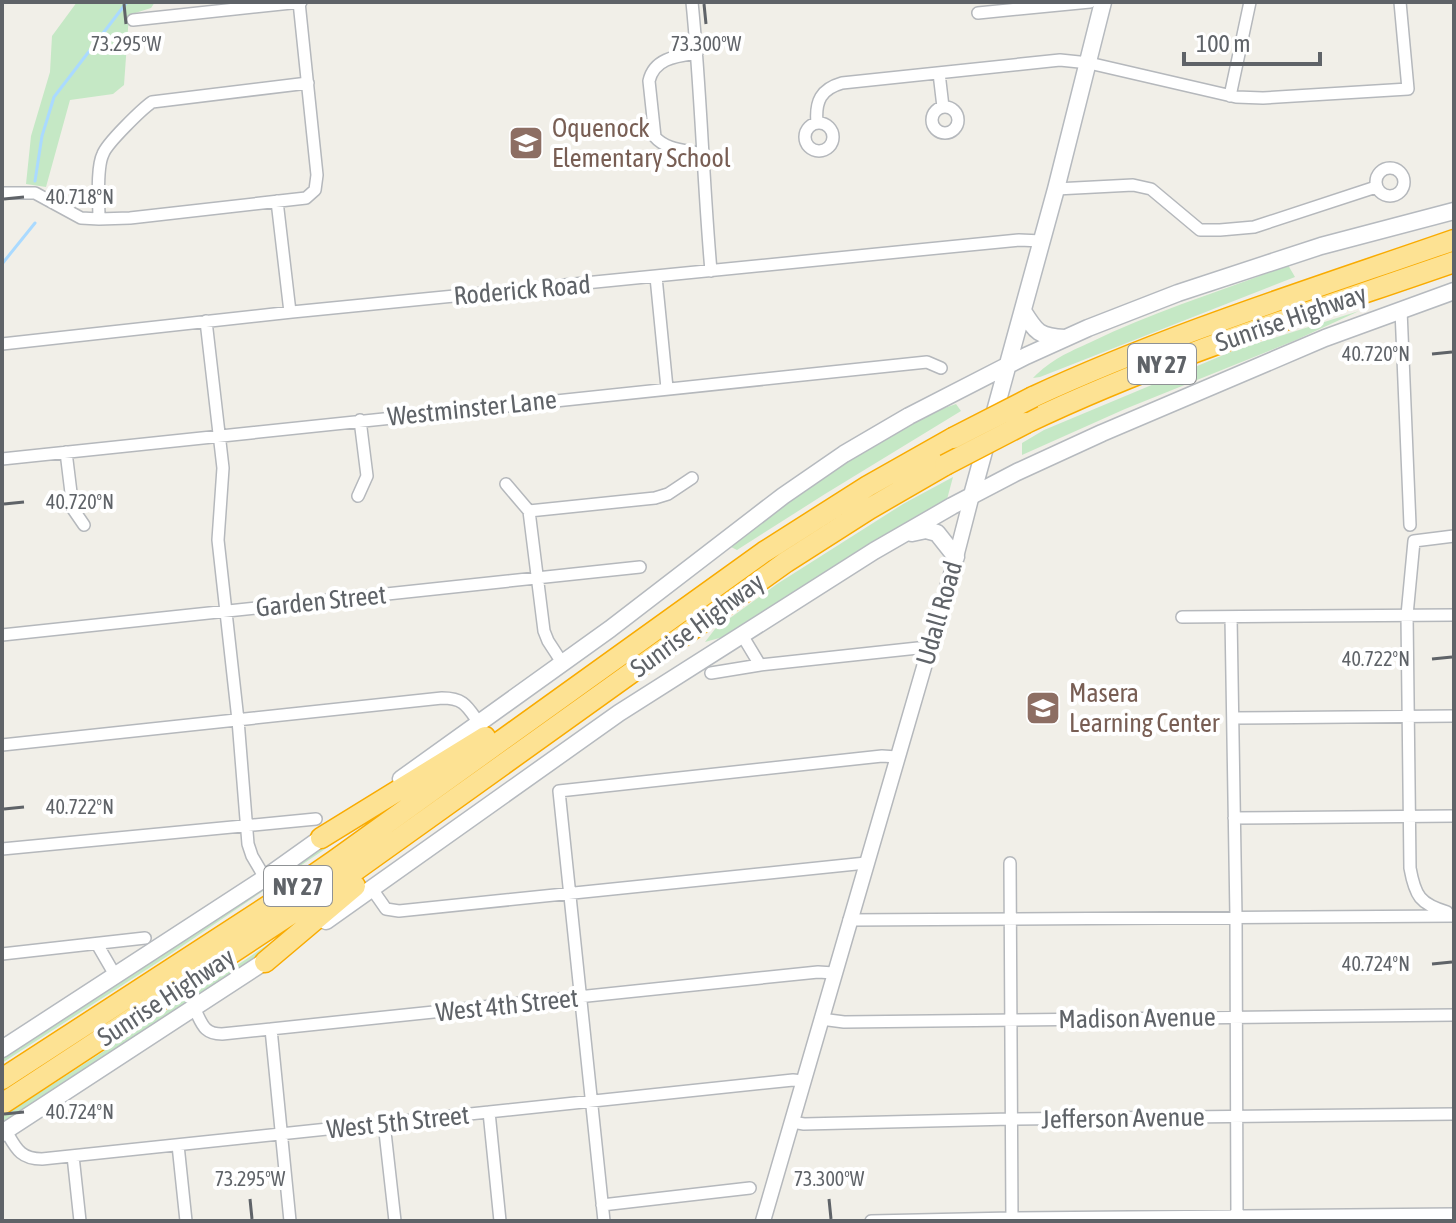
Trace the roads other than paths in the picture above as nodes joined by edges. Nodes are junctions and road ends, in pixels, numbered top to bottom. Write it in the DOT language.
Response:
graph roads {
  1 [pos="300,2"];
  2 [pos="692,2"];
  3 [pos="1090,2"];
  4 [pos="1103,2"];
  5 [pos="1250,2"];
  6 [pos="1400,2"];
  7 [pos="978,13"];
  8 [pos="133,20"];
  9 [pos="697,53"];
  10 [pos="1089,63"];
  11 [pos="939,73"];
  12 [pos="308,83"];
  13 [pos="1230,96"];
  14 [pos="943,107"];
  15 [pos="817,123"];
  16 [pos="702,154"];
  17 [pos="1376,187"];
  18 [pos="1056,189"];
  19 [pos="2,193"];
  20 [pos="277,201"];
  21 [pos="1454,211"];
  22 [pos="99,219"];
  23 [pos="1454,240"];
  24 [pos="1042,241"];
  25 [pos="1454,262"];
  26 [pos="711,271"];
  27 [pos="1454,274"];
  28 [pos="656,277"];
  29 [pos="1454,291"];
  30 [pos="1361,294"];
  31 [pos="1401,310"];
  32 [pos="1023,311"];
  33 [pos="290,312"];
  34 [pos="206,321"];
  35 [pos="1066,338"];
  36 [pos="2,344"];
  37 [pos="1007,365"];
  38 [pos="941,368"];
  39 [pos="667,388"];
  40 [pos="360,420"];
  41 [pos="220,436"];
  42 [pos="66,452"];
  43 [pos="2,459"];
  44 [pos="692,478"];
  45 [pos="506,484"];
  46 [pos="972,495"];
  47 [pos="358,496"];
  48 [pos="529,511"];
  49 [pos="84,525"];
  50 [pos="1410,525"];
  51 [pos="902,534"];
  52 [pos="1454,536"];
  53 [pos="956,557"];
  54 [pos="640,567"];
  55 [pos="537,577"];
  56 [pos="226,612"];
  57 [pos="1407,615"];
  58 [pos="1454,615"];
  59 [pos="1182,617"];
  60 [pos="1231,617"];
  61 [pos="2,635"];
  62 [pos="742,635"];
  63 [pos="928,648"];
  64 [pos="563,664"];
  65 [pos="760,665"];
  66 [pos="711,673"];
  67 [pos="586,680"];
  68 [pos="1409,716"];
  69 [pos="1454,716"];
  70 [pos="1233,718"];
  71 [pos="238,720"];
  72 [pos="479,723"];
  73 [pos="2,745"];
  74 [pos="897,757"];
  75 [pos="439,811"];
  76 [pos="1409,816"];
  77 [pos="1454,816"];
  78 [pos="1234,818"];
  79 [pos="247,825"];
  80 [pos="319,829"];
  81 [pos="2,849"];
  82 [pos="866,863"];
  83 [pos="1010,863"];
  84 [pos="265,878"];
  85 [pos="372,889"];
  86 [pos="569,893"];
  87 [pos="1454,915"];
  88 [pos="1236,917"];
  89 [pos="849,920"];
  90 [pos="1010,920"];
  91 [pos="145,938"];
  92 [pos="97,944"];
  93 [pos="2,954"];
  94 [pos="265,962"];
  95 [pos="834,973"];
  96 [pos="115,975"];
  97 [pos="580,997"];
  98 [pos="194,1008"];
  99 [pos="1454,1015"];
  100 [pos="1236,1017"];
  101 [pos="821,1019"];
  102 [pos="1011,1019"];
  103 [pos="271,1029"];
  104 [pos="2,1049"];
  105 [pos="2,1079"];
  106 [pos="803,1081"];
  107 [pos="591,1101"];
  108 [pos="2,1104"];
  109 [pos="489,1112"];
  110 [pos="1454,1114"];
  111 [pos="1236,1116"];
  112 [pos="1011,1119"];
  113 [pos="792,1122"];
  114 [pos="384,1123"];
  115 [pos="4,1132"];
  116 [pos="281,1134"];
  117 [pos="178,1145"];
  118 [pos="73,1156"];
  119 [pos="750,1188"];
  120 [pos="602,1205"];
  121 [pos="1454,1214"];
  122 [pos="1012,1219"];
  123 [pos="1237,1219"];
  124 [pos="80,1221"];
  125 [pos="186,1221"];
  126 [pos="290,1221"];
  127 [pos="395,1221"];
  128 [pos="500,1221"];
  129 [pos="604,1221"];
  130 [pos="763,1221"];
  131 [pos="871,1221"];
  1 -- 8 [label="street"];
  1 -- 12 [label="street"];
  2 -- 9 [label="street"];
  3 -- 7 [label="street"];
  4 -- 10 [label="main road, Udall Road"];
  5 -- 13 [label="street"];
  6 -- 13 [label="street"];
  9 -- 16 [label="street"];
  9 -- 16 [label="street"];
  10 -- 11 [label="street"];
  10 -- 13 [label="street"];
  10 -- 18 [label="main road, Udall Road"];
  11 -- 14 [label="street"];
  11 -- 15 [label="street"];
  12 -- 20 [label="street"];
  12 -- 22 [label="street"];
  16 -- 26 [label="street"];
  17 -- 18 [label="street"];
  18 -- 24 [label="main road, Udall Road"];
  19 -- 22 [label="street"];
  20 -- 22 [label="street"];
  20 -- 33 [label="street"];
  21 -- 35 [label="main road"];
  23 -- 67 [label="highway, Sunrise Highway / NY 27, bridge"];
  24 -- 26 [label="street, Roderick Road"];
  24 -- 32 [label="main road, Udall Road"];
  25 -- 30 [label="highway, Sunrise Highway / NY 27"];
  26 -- 28 [label="street, Roderick Road"];
  27 -- 30 [label="highway"];
  28 -- 33 [label="street, Roderick Road"];
  28 -- 39 [label="street"];
  29 -- 31 [label="main road, Sunrise Highway"];
  30 -- 75 [label="highway, Sunrise Highway / NY 27, bridge"];
  31 -- 46 [label="main road, Sunrise Highway"];
  31 -- 50 [label="street"];
  32 -- 35 [label="main road"];
  32 -- 37 [label="main road, Udall Road"];
  33 -- 34 [label="street, Roderick Road"];
  34 -- 36 [label="street, Roderick Road"];
  34 -- 41 [label="street"];
  35 -- 37 [label="main road"];
  37 -- 46 [label="main road, Udall Road"];
  37 -- 64 [label="main road, Sunrise Highway"];
  38 -- 39 [label="street, Westminster Lane"];
  39 -- 40 [label="street, Westminster Lane"];
  40 -- 41 [label="street, Westminster Lane"];
  40 -- 47 [label="street"];
  41 -- 42 [label="street, Westminster Lane"];
  41 -- 56 [label="street"];
  42 -- 43 [label="street, Westminster Lane"];
  42 -- 49 [label="street"];
  44 -- 48 [label="street"];
  45 -- 48 [label="street"];
  46 -- 51 [label="main road, Sunrise Highway"];
  46 -- 53 [label="street, Udall Road"];
  48 -- 55 [label="street"];
  51 -- 53 [label="main road"];
  51 -- 62 [label="main road, Sunrise Highway"];
  52 -- 57 [label="street"];
  53 -- 63 [label="street, Udall Road"];
  54 -- 55 [label="street, Garden Street"];
  55 -- 56 [label="street, Garden Street"];
  55 -- 64 [label="street"];
  56 -- 61 [label="street, Garden Street"];
  56 -- 71 [label="street"];
  57 -- 58 [label="street"];
  57 -- 60 [label="street"];
  57 -- 68 [label="street"];
  59 -- 60 [label="street"];
  60 -- 70 [label="street"];
  62 -- 65 [label="street"];
  62 -- 85 [label="main road, Sunrise Highway"];
  63 -- 65 [label="street"];
  63 -- 74 [label="street, Udall Road"];
  64 -- 72 [label="main road, Sunrise Highway"];
  65 -- 66 [label="street"];
  67 -- 80 [label="highway"];
  67 -- 105 [label="highway, Sunrise Highway / NY 27"];
  68 -- 69 [label="street"];
  68 -- 70 [label="street"];
  68 -- 76 [label="street"];
  70 -- 78 [label="street"];
  71 -- 72 [label="street"];
  71 -- 73 [label="street"];
  71 -- 79 [label="street"];
  72 -- 80 [label="main road, Sunrise Highway"];
  74 -- 82 [label="street, Udall Road"];
  74 -- 86 [label="street"];
  75 -- 94 [label="highway"];
  75 -- 108 [label="highway, Sunrise Highway / NY 27"];
  76 -- 77 [label="street"];
  76 -- 78 [label="street"];
  76 -- 87 [label="street"];
  78 -- 88 [label="street"];
  79 -- 80 [label="street"];
  79 -- 81 [label="street"];
  79 -- 84 [label="street"];
  80 -- 84 [label="main road, Sunrise Highway"];
  82 -- 86 [label="street"];
  82 -- 89 [label="street, Udall Road"];
  83 -- 90 [label="street"];
  84 -- 96 [label="main road, Sunrise Highway"];
  85 -- 86 [label="street"];
  85 -- 94 [label="main road, Sunrise Highway"];
  86 -- 97 [label="street"];
  87 -- 88 [label="street"];
  88 -- 90 [label="street"];
  88 -- 100 [label="street"];
  89 -- 90 [label="street"];
  89 -- 95 [label="street, Udall Road"];
  90 -- 102 [label="street"];
  91 -- 92 [label="street"];
  92 -- 93 [label="street"];
  92 -- 96 [label="street"];
  94 -- 98 [label="main road, Sunrise Highway"];
  95 -- 97 [label="street, West 4th Street"];
  95 -- 101 [label="street, Udall Road"];
  96 -- 104 [label="main road, Sunrise Highway"];
  97 -- 103 [label="street, West 4th Street"];
  97 -- 107 [label="street"];
  98 -- 103 [label="street, West 4th Street"];
  98 -- 115 [label="main road, Sunrise Highway"];
  99 -- 100 [label="street, Madison Avenue"];
  100 -- 102 [label="street, Madison Avenue"];
  100 -- 111 [label="street"];
  101 -- 102 [label="street, Madison Avenue"];
  101 -- 106 [label="street, Udall Road"];
  102 -- 112 [label="street"];
  103 -- 116 [label="street"];
  106 -- 107 [label="street, West 5th Street"];
  106 -- 113 [label="street, Udall Road"];
  107 -- 109 [label="street, West 5th Street"];
  107 -- 120 [label="street"];
  109 -- 114 [label="street, West 5th Street"];
  109 -- 128 [label="street"];
  110 -- 111 [label="street, Jefferson Avenue"];
  111 -- 112 [label="street, Jefferson Avenue"];
  111 -- 123 [label="street"];
  112 -- 113 [label="street, Jefferson Avenue"];
  112 -- 122 [label="street"];
  113 -- 130 [label="street, Udall Road"];
  114 -- 116 [label="street, West 5th Street"];
  114 -- 127 [label="street"];
  115 -- 118 [label="street, West 5th Street"];
  116 -- 117 [label="street, West 5th Street"];
  116 -- 126 [label="street"];
  117 -- 118 [label="street, West 5th Street"];
  117 -- 125 [label="street"];
  118 -- 124 [label="street"];
  119 -- 120 [label="street"];
  120 -- 129 [label="street"];
  121 -- 123 [label="street"];
  122 -- 123 [label="street"];
  122 -- 131 [label="street"];
}
